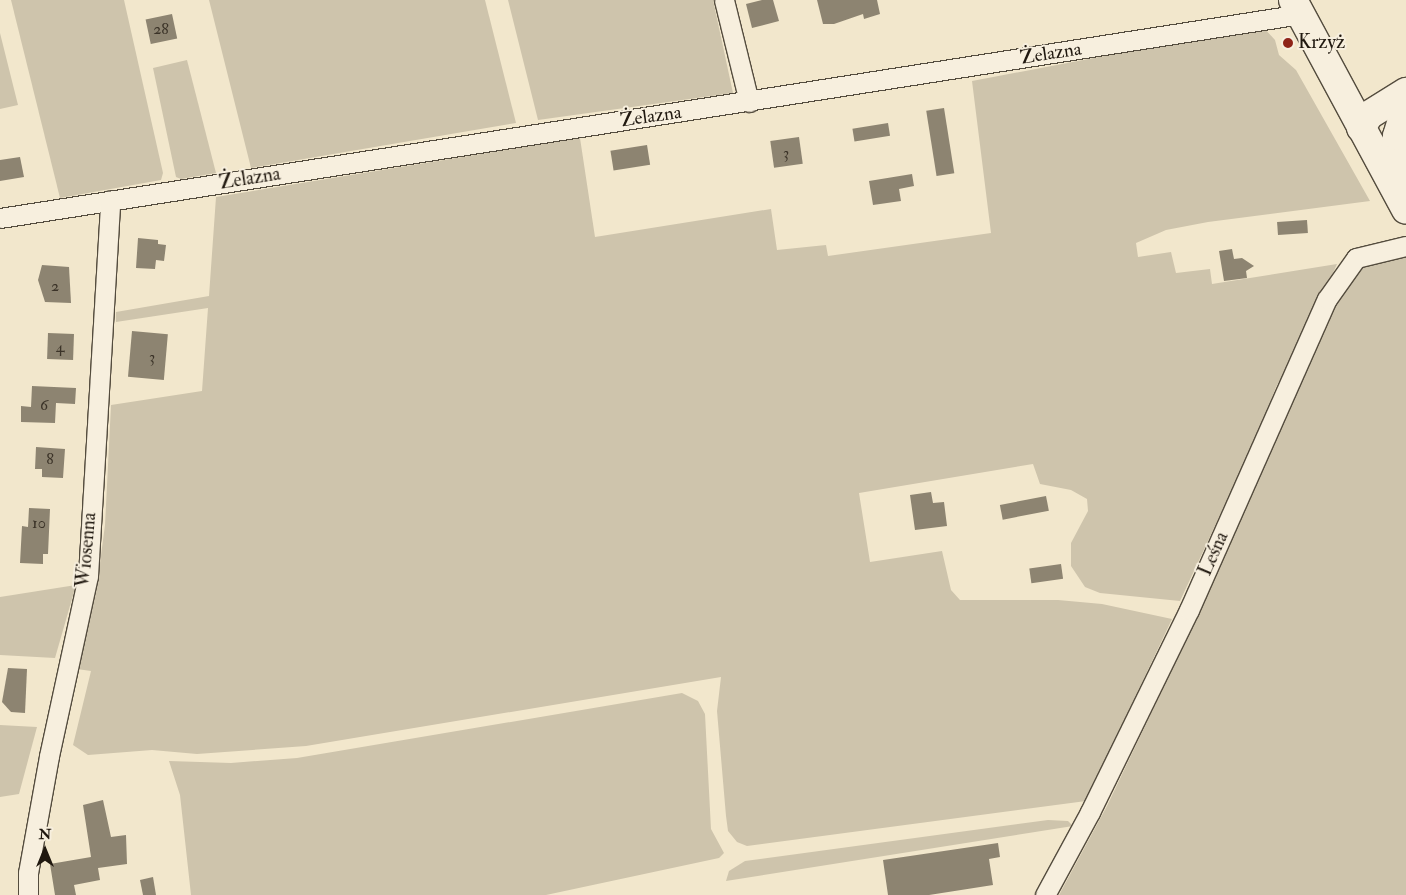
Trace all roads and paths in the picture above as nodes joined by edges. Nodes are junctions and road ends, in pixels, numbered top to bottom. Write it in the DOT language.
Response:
graph roads {
  1 [pos="724,0"];
  2 [pos="1297,7"];
  3 [pos="749,102"];
  4 [pos="1405,105"];
  5 [pos="1361,128"];
  6 [pos="1392,182"];
  7 [pos="110,201"];
  8 [pos="1406,210"];
  9 [pos="0,218"];
  10 [pos="1406,246"];
  11 [pos="28,895"];
  12 [pos="1045,895"];
  1 -- 3 [label="street"];
  2 -- 3 [label="street, Żelazna"];
  2 -- 5 [label="street"];
  3 -- 7 [label="street, Żelazna"];
  4 -- 5 [label="street"];
  4 -- 6 [label="street"];
  5 -- 6 [label="street"];
  6 -- 8 [label="street"];
  7 -- 9 [label="street, Żelazna"];
  7 -- 11 [label="street, Wiosenna"];
  10 -- 12 [label="street, Leśna"];
}
